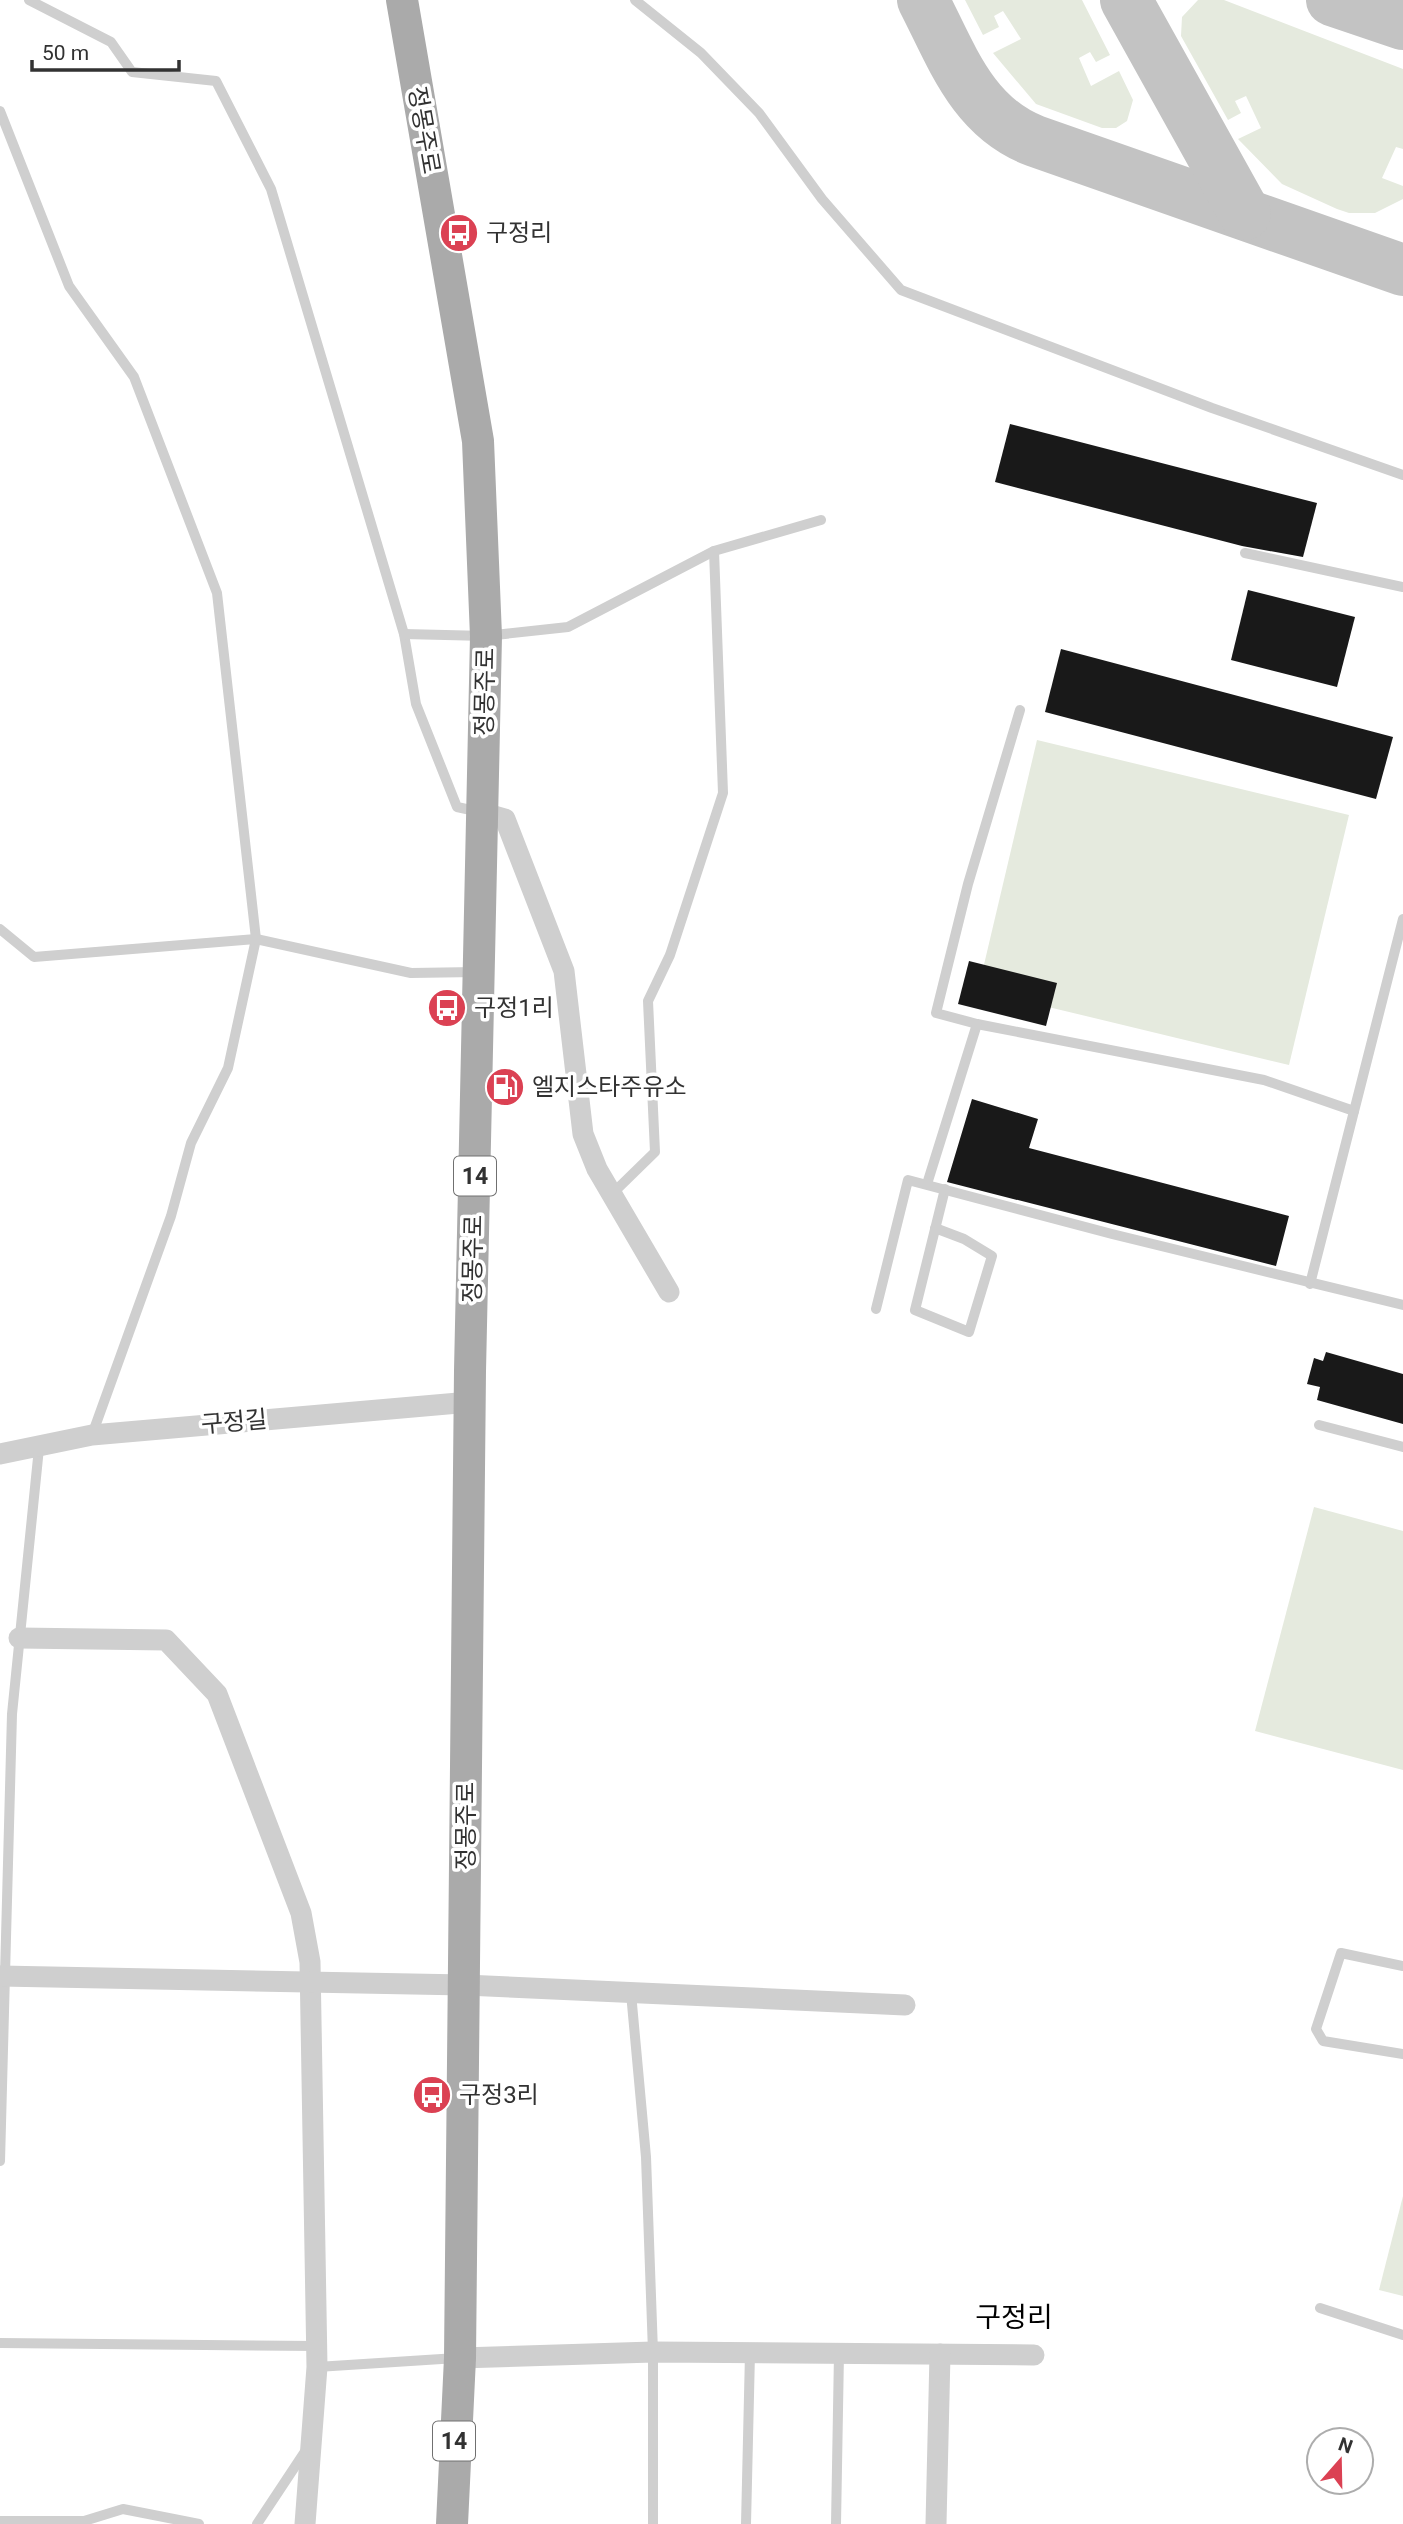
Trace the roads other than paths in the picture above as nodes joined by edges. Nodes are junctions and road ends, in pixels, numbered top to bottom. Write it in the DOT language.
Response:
graph roads {
  1 [pos="29,0"];
  2 [pos="402,0"];
  3 [pos="635,0"];
  4 [pos="0,111"];
  5 [pos="1403,475"];
  6 [pos="821,520"];
  7 [pos="714,551"];
  8 [pos="1245,553"];
  9 [pos="1403,587"];
  10 [pos="404,634"];
  11 [pos="486,636"];
  12 [pos="1020,710"];
  13 [pos="484,813"];
  14 [pos="1403,919"];
  15 [pos="0,929"];
  16 [pos="256,939"];
  17 [pos="480,972"];
  18 [pos="977,1024"];
  19 [pos="1354,1111"];
  20 [pos="927,1184"];
  21 [pos="945,1189"];
  22 [pos="612,1194"];
  23 [pos="935,1228"];
  24 [pos="1311,1284"];
  25 [pos="669,1292"];
  26 [pos="1403,1305"];
  27 [pos="876,1309"];
  28 [pos="470,1402"];
  29 [pos="1319,1425"];
  30 [pos="92,1435"];
  31 [pos="1403,1447"];
  32 [pos="39,1448"];
  33 [pos="0,1454"];
  34 [pos="19,1638"];
  35 [pos="1403,1966"];
  36 [pos="2,1976"];
  37 [pos="310,1982"];
  38 [pos="465,1985"];
  39 [pos="631,1993"];
  40 [pos="905,2005"];
  41 [pos="1403,2054"];
  42 [pos="0,2161"];
  43 [pos="1320,2308"];
  44 [pos="1403,2335"];
  45 [pos="0,2343"];
  46 [pos="653,2352"];
  47 [pos="750,2353"];
  48 [pos="839,2353"];
  49 [pos="940,2354"];
  50 [pos="1034,2355"];
  51 [pos="317,2357"];
  52 [pos="460,2358"];
  53 [pos="311,2441"];
  54 [pos="0,2521"];
  55 [pos="199,2524"];
  56 [pos="257,2524"];
  57 [pos="305,2524"];
  58 [pos="452,2524"];
  59 [pos="653,2524"];
  60 [pos="746,2524"];
  61 [pos="835,2524"];
  62 [pos="936,2524"];
  1 -- 10 [label="lane"];
  2 -- 11 [label="main road, 정몽주로 / 14"];
  3 -- 5 [label="lane"];
  4 -- 16 [label="lane"];
  6 -- 7 [label="lane"];
  7 -- 11 [label="lane"];
  7 -- 22 [label="lane"];
  8 -- 9 [label="lane"];
  10 -- 11 [label="lane"];
  10 -- 13 [label="lane"];
  11 -- 13 [label="main road, 정몽주로 / 14"];
  12 -- 18 [label="lane"];
  13 -- 17 [label="main road, 정몽주로 / 14"];
  13 -- 22 [label="street"];
  14 -- 19 [label="lane"];
  15 -- 16 [label="lane"];
  16 -- 17 [label="lane"];
  16 -- 30 [label="lane"];
  17 -- 28 [label="main road, 정몽주로 / 14"];
  18 -- 19 [label="lane"];
  18 -- 20 [label="lane"];
  19 -- 24 [label="lane"];
  20 -- 21 [label="lane"];
  20 -- 27 [label="lane"];
  21 -- 23 [label="lane"];
  21 -- 24 [label="lane"];
  22 -- 25 [label="street"];
  23 -- 23 [label="lane"];
  24 -- 26 [label="lane"];
  28 -- 30 [label="street, 구정길"];
  28 -- 38 [label="main road, 정몽주로 / 14"];
  29 -- 31 [label="lane"];
  30 -- 32 [label="street, 구정길"];
  32 -- 33 [label="street, 구정길"];
  32 -- 34 [label="lane"];
  34 -- 36 [label="lane"];
  34 -- 37 [label="street"];
  35 -- 41 [label="lane"];
  36 -- 37 [label="street"];
  36 -- 42 [label="lane"];
  37 -- 38 [label="street"];
  37 -- 51 [label="street"];
  38 -- 39 [label="street"];
  38 -- 52 [label="main road, 정몽주로 / 14"];
  39 -- 40 [label="street"];
  39 -- 46 [label="lane"];
  43 -- 44 [label="lane"];
  45 -- 51 [label="lane"];
  46 -- 47 [label="street"];
  46 -- 52 [label="street"];
  46 -- 59 [label="lane"];
  47 -- 48 [label="street"];
  47 -- 60 [label="lane"];
  48 -- 49 [label="street"];
  48 -- 61 [label="lane"];
  49 -- 50 [label="street"];
  49 -- 62 [label="street"];
  51 -- 52 [label="lane"];
  51 -- 53 [label="street"];
  52 -- 58 [label="main road, 정몽주로 / 14"];
  53 -- 56 [label="lane"];
  53 -- 57 [label="street"];
  54 -- 55 [label="lane"];
}
